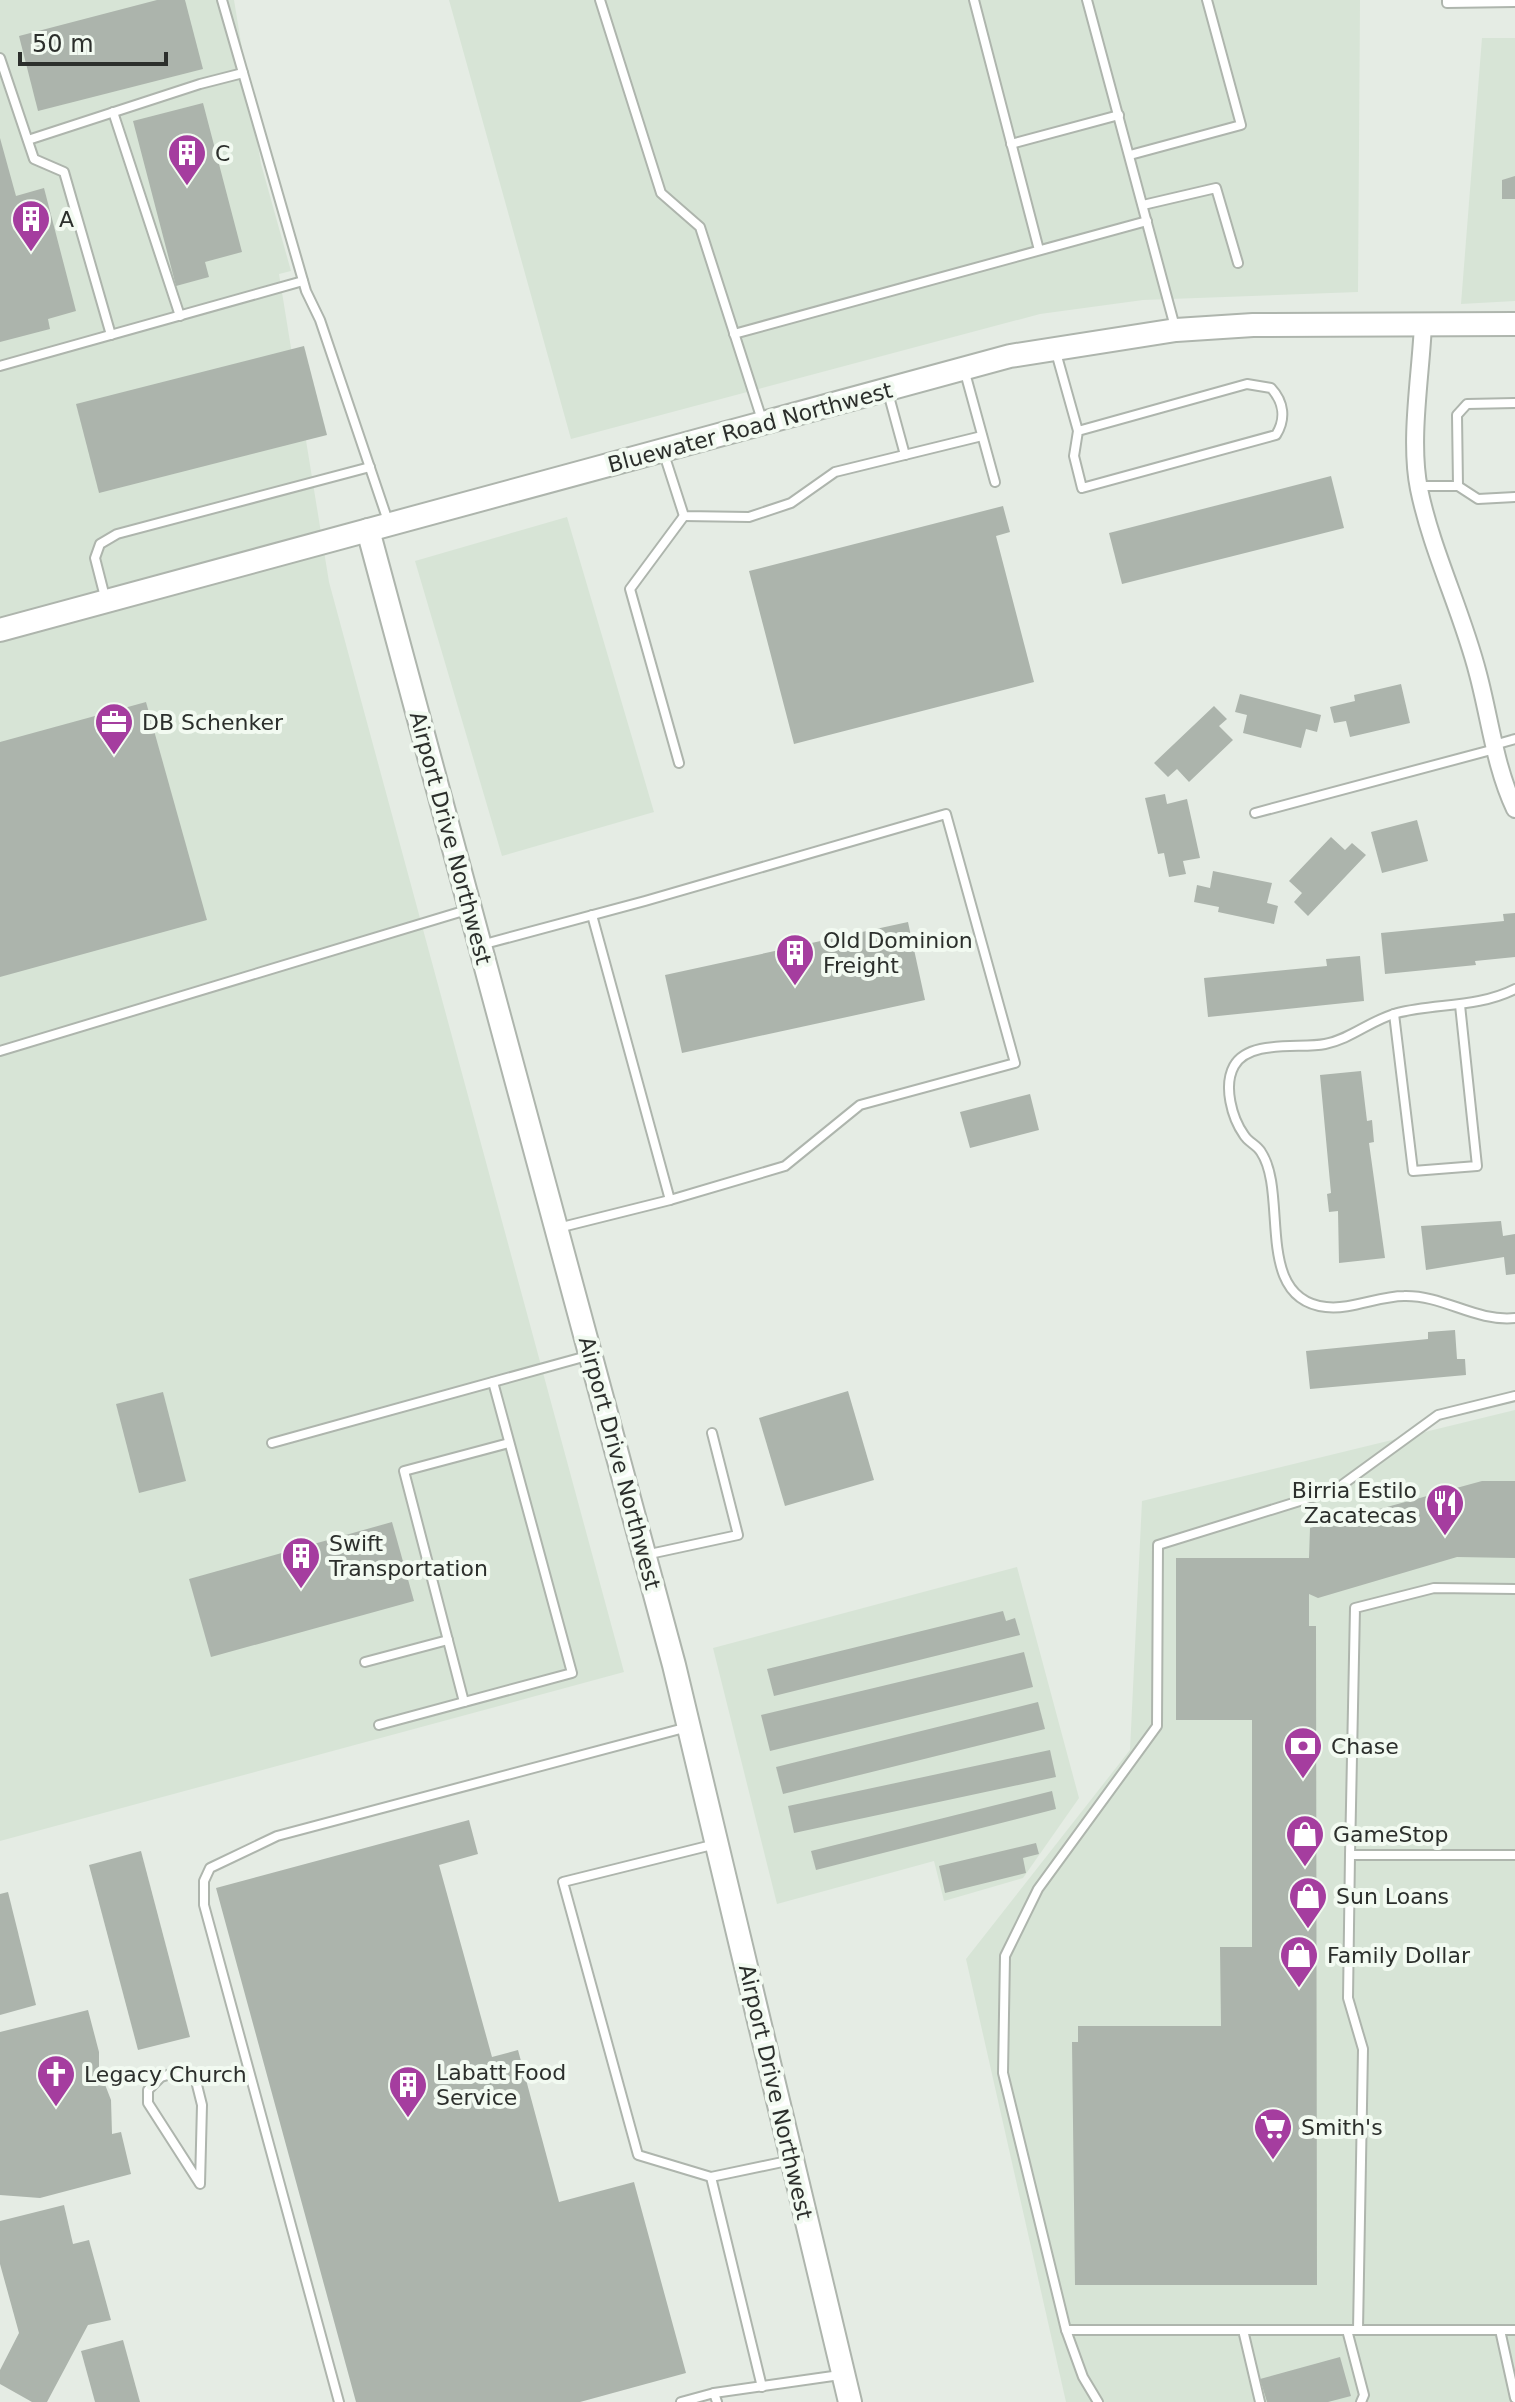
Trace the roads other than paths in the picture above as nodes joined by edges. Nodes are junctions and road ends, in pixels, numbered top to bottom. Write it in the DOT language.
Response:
graph roads {
  1 [pos="222,0"];
  2 [pos="600,0"];
  3 [pos="974,0"];
  4 [pos="1087,0"];
  5 [pos="1207,0"];
  6 [pos="1447,0"];
  7 [pos="1515,2"];
  8 [pos="0,58"];
  9 [pos="243,73"];
  10 [pos="113,112"];
  11 [pos="1119,115"];
  12 [pos="28,140"];
  13 [pos="1011,144"];
  14 [pos="1130,155"];
  15 [pos="1143,205"];
  16 [pos="1147,221"];
  17 [pos="1039,250"];
  18 [pos="1238,263"];
  19 [pos="303,281"];
  20 [pos="180,316"];
  21 [pos="1423,324"];
  22 [pos="1515,324"];
  23 [pos="1176,330"];
  24 [pos="734,334"];
  25 [pos="111,335"];
  26 [pos="1055,348"];
  27 [pos="0,366"];
  28 [pos="964,368"];
  29 [pos="887,389"];
  30 [pos="1515,403"];
  31 [pos="763,423"];
  32 [pos="1078,431"];
  33 [pos="982,436"];
  34 [pos="663,451"];
  35 [pos="905,455"];
  36 [pos="370,467"];
  37 [pos="995,482"];
  38 [pos="1418,486"];
  39 [pos="1458,486"];
  40 [pos="1515,497"];
  41 [pos="684,516"];
  42 [pos="378,527"];
  43 [pos="106,601"];
  44 [pos="0,630"];
  45 [pos="1515,739"];
  46 [pos="1495,747"];
  47 [pos="679,763"];
  48 [pos="1515,809"];
  49 [pos="1255,813"];
  50 [pos="470,909"];
  51 [pos="592,915"];
  52 [pos="480,945"];
  53 [pos="1515,989"];
  54 [pos="1460,1005"];
  55 [pos="1394,1014"];
  56 [pos="0,1051"];
  57 [pos="670,1200"];
  58 [pos="556,1228"];
  59 [pos="1515,1318"];
  60 [pos="591,1356"];
  61 [pos="493,1382"];
  62 [pos="1515,1396"];
  63 [pos="712,1433"];
  64 [pos="272,1443"];
  65 [pos="509,1443"];
  66 [pos="644,1555"];
  67 [pos="1515,1589"];
  68 [pos="448,1640"];
  69 [pos="365,1662"];
  70 [pos="464,1702"];
  71 [pos="379,1725"];
  72 [pos="689,1726"];
  73 [pos="717,1844"];
  74 [pos="1350,1855"];
  75 [pos="1515,1855"];
  76 [pos="793,2160"];
  77 [pos="711,2177"];
  78 [pos="200,2184"];
  79 [pos="1066,2330"];
  80 [pos="1243,2330"];
  81 [pos="1347,2330"];
  82 [pos="1358,2330"];
  83 [pos="1500,2330"];
  84 [pos="1515,2330"];
  85 [pos="844,2374"];
  86 [pos="762,2387"];
  87 [pos="716,2398"];
  88 [pos="1515,2398"];
  89 [pos="339,2402"];
  90 [pos="681,2402"];
  91 [pos="850,2402"];
  92 [pos="1098,2402"];
  93 [pos="1260,2402"];
  94 [pos="1361,2402"];
  1 -- 9 [label="lane"];
  2 -- 24 [label="lane"];
  3 -- 13 [label="lane"];
  4 -- 11 [label="lane"];
  5 -- 14 [label="lane"];
  6 -- 7 [label="lane"];
  8 -- 12 [label="lane"];
  9 -- 10 [label="lane"];
  9 -- 19 [label="lane"];
  10 -- 12 [label="lane"];
  10 -- 20 [label="lane"];
  11 -- 13 [label="lane"];
  11 -- 14 [label="lane"];
  12 -- 25 [label="lane"];
  13 -- 17 [label="lane"];
  14 -- 15 [label="lane"];
  15 -- 16 [label="lane"];
  15 -- 18 [label="lane"];
  16 -- 17 [label="lane"];
  16 -- 23 [label="lane"];
  17 -- 24 [label="lane"];
  19 -- 20 [label="lane"];
  19 -- 36 [label="lane"];
  20 -- 25 [label="lane"];
  21 -- 22 [label="street, Bluewater Road Northwest"];
  21 -- 23 [label="street, Bluewater Road Northwest"];
  21 -- 38 [label="street"];
  23 -- 26 [label="street, Bluewater Road Northwest"];
  24 -- 31 [label="lane"];
  25 -- 27 [label="lane"];
  26 -- 28 [label="street, Bluewater Road Northwest"];
  26 -- 32 [label="lane"];
  28 -- 29 [label="street, Bluewater Road Northwest"];
  28 -- 33 [label="lane"];
  29 -- 31 [label="street, Bluewater Road Northwest"];
  29 -- 35 [label="lane"];
  30 -- 39 [label="lane"];
  31 -- 34 [label="street, Bluewater Road Northwest"];
  32 -- 32 [label="lane"];
  33 -- 35 [label="lane"];
  33 -- 37 [label="lane"];
  34 -- 41 [label="lane"];
  34 -- 42 [label="street, Bluewater Road Northwest"];
  35 -- 41 [label="lane"];
  36 -- 42 [label="lane"];
  36 -- 43 [label="lane"];
  38 -- 39 [label="lane"];
  38 -- 46 [label="street"];
  39 -- 40 [label="lane"];
  41 -- 47 [label="lane"];
  42 -- 43 [label="street, Bluewater Road Northwest"];
  42 -- 50 [label="street, Airport Drive Northwest"];
  43 -- 44 [label="street, Bluewater Road Northwest"];
  45 -- 46 [label="lane"];
  46 -- 48 [label="street"];
  46 -- 49 [label="lane"];
  50 -- 52 [label="street, Airport Drive Northwest"];
  50 -- 56 [label="lane"];
  51 -- 52 [label="lane"];
  51 -- 57 [label="lane"];
  51 -- 57 [label="lane"];
  52 -- 58 [label="street, Airport Drive Northwest"];
  53 -- 54 [label="lane"];
  54 -- 55 [label="lane"];
  54 -- 55 [label="lane"];
  55 -- 59 [label="lane"];
  57 -- 58 [label="lane"];
  58 -- 60 [label="street, Airport Drive Northwest"];
  60 -- 61 [label="lane"];
  60 -- 66 [label="street, Airport Drive Northwest"];
  61 -- 64 [label="lane"];
  61 -- 65 [label="lane"];
  62 -- 79 [label="lane"];
  63 -- 66 [label="lane"];
  65 -- 68 [label="lane"];
  65 -- 70 [label="lane"];
  66 -- 72 [label="street, Airport Drive Northwest"];
  67 -- 74 [label="lane"];
  68 -- 69 [label="lane"];
  68 -- 70 [label="lane"];
  70 -- 71 [label="lane"];
  72 -- 73 [label="street, Airport Drive Northwest"];
  72 -- 89 [label="lane"];
  73 -- 76 [label="street, Airport Drive Northwest"];
  73 -- 77 [label="lane"];
  74 -- 75 [label="lane"];
  74 -- 82 [label="lane"];
  76 -- 77 [label="lane"];
  76 -- 85 [label="street, Airport Drive Northwest"];
  77 -- 86 [label="lane"];
  78 -- 78 [label="lane"];
  79 -- 80 [label="lane"];
  79 -- 92 [label="lane"];
  80 -- 81 [label="lane"];
  80 -- 93 [label="lane"];
  81 -- 82 [label="lane"];
  81 -- 94 [label="lane"];
  82 -- 83 [label="lane"];
  83 -- 84 [label="lane"];
  83 -- 88 [label="lane"];
  85 -- 86 [label="lane"];
  85 -- 91 [label="street, Airport Drive Northwest"];
  86 -- 87 [label="lane"];
  87 -- 90 [label="lane"];
}
